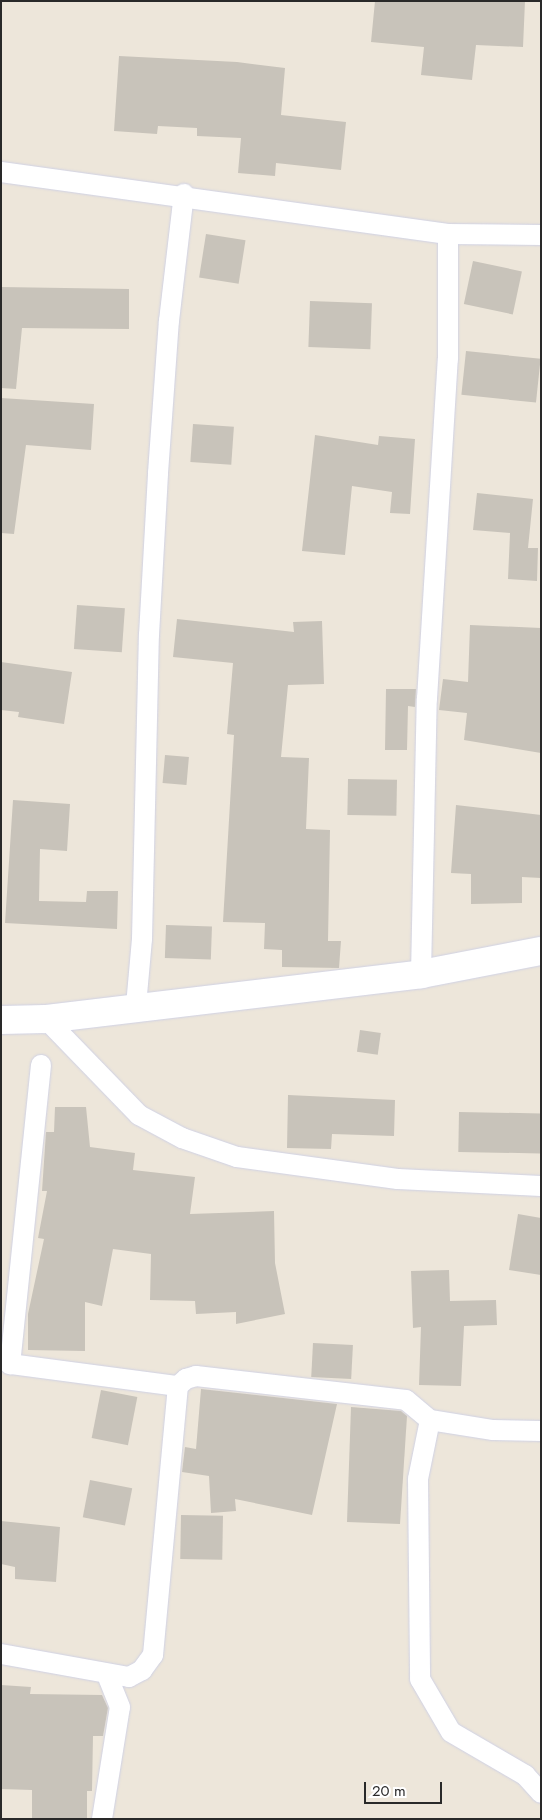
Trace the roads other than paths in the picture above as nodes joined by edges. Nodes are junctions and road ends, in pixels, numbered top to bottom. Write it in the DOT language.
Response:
graph roads {
  1 [pos="1,172"];
  2 [pos="184,194"];
  3 [pos="448,234"];
  4 [pos="541,235"];
  5 [pos="541,951"];
  6 [pos="421,974"];
  7 [pos="136,1006"];
  8 [pos="46,1019"];
  9 [pos="1,1020"];
  10 [pos="41,1065"];
  11 [pos="541,1186"];
  12 [pos="6,1364"];
  13 [pos="178,1386"];
  14 [pos="430,1420"];
  15 [pos="541,1431"];
  16 [pos="1,1654"];
  17 [pos="107,1674"];
  18 [pos="541,1793"];
  19 [pos="102,1819"];
  1 -- 2 [label="street"];
  2 -- 3 [label="street"];
  2 -- 7 [label="street"];
  3 -- 4 [label="street"];
  3 -- 6 [label="street"];
  5 -- 6 [label="main road"];
  6 -- 7 [label="main road"];
  7 -- 8 [label="main road"];
  8 -- 9 [label="main road"];
  8 -- 11 [label="street"];
  10 -- 12 [label="street"];
  12 -- 13 [label="street"];
  13 -- 14 [label="street"];
  13 -- 17 [label="street"];
  14 -- 15 [label="street"];
  14 -- 18 [label="street"];
  16 -- 17 [label="street"];
  17 -- 19 [label="street"];
}
